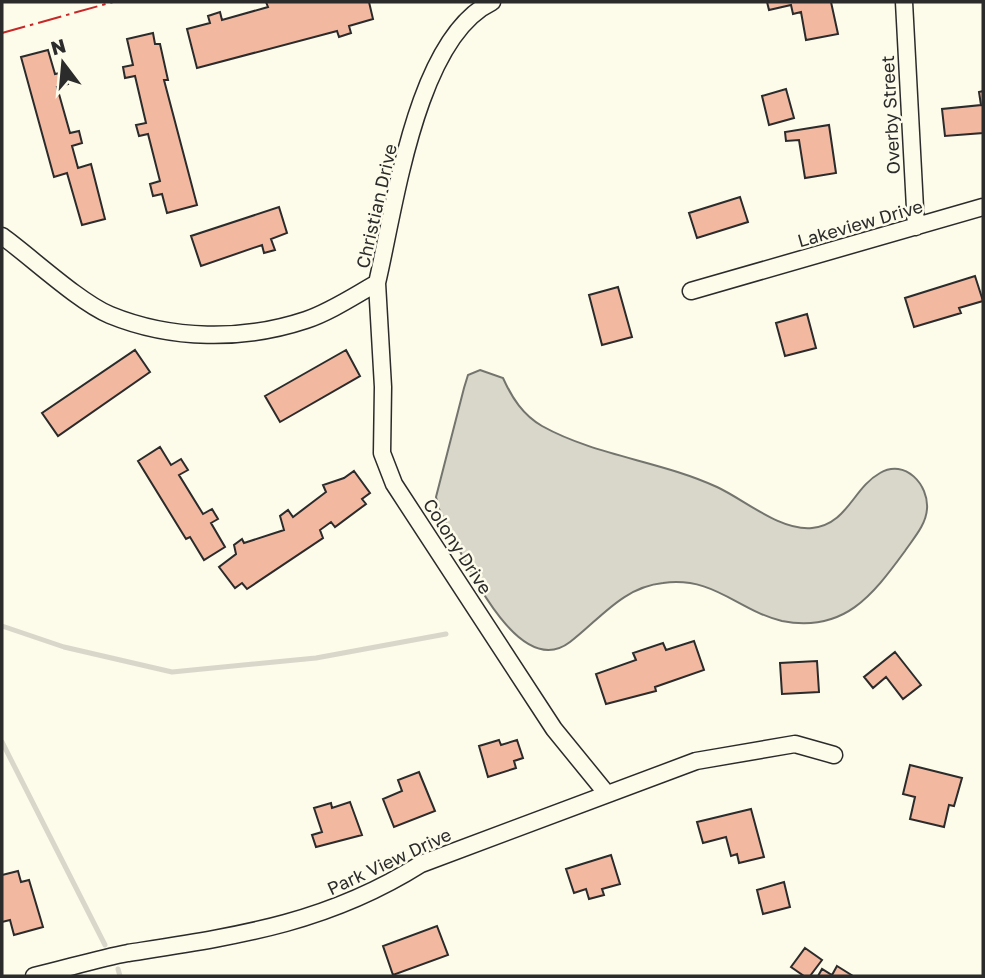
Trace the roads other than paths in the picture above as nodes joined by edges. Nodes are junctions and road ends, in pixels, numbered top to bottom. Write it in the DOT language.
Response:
graph roads {
  1 [pos="492,2"];
  2 [pos="904,2"];
  3 [pos="983,207"];
  4 [pos="916,227"];
  5 [pos="2,236"];
  6 [pos="377,283"];
  7 [pos="691,291"];
  8 [pos="834,755"];
  9 [pos="607,794"];
  10 [pos="34,976"];
  1 -- 6 [label="street, Christian Drive"];
  2 -- 4 [label="street, Overby Street"];
  3 -- 4 [label="street, Lakeview Drive"];
  4 -- 7 [label="street, Lakeview Drive"];
  5 -- 6 [label="street, Christian Drive"];
  6 -- 9 [label="street, Colony Drive"];
  8 -- 9 [label="street, Park View Drive"];
  9 -- 10 [label="street, Park View Drive"];
}
